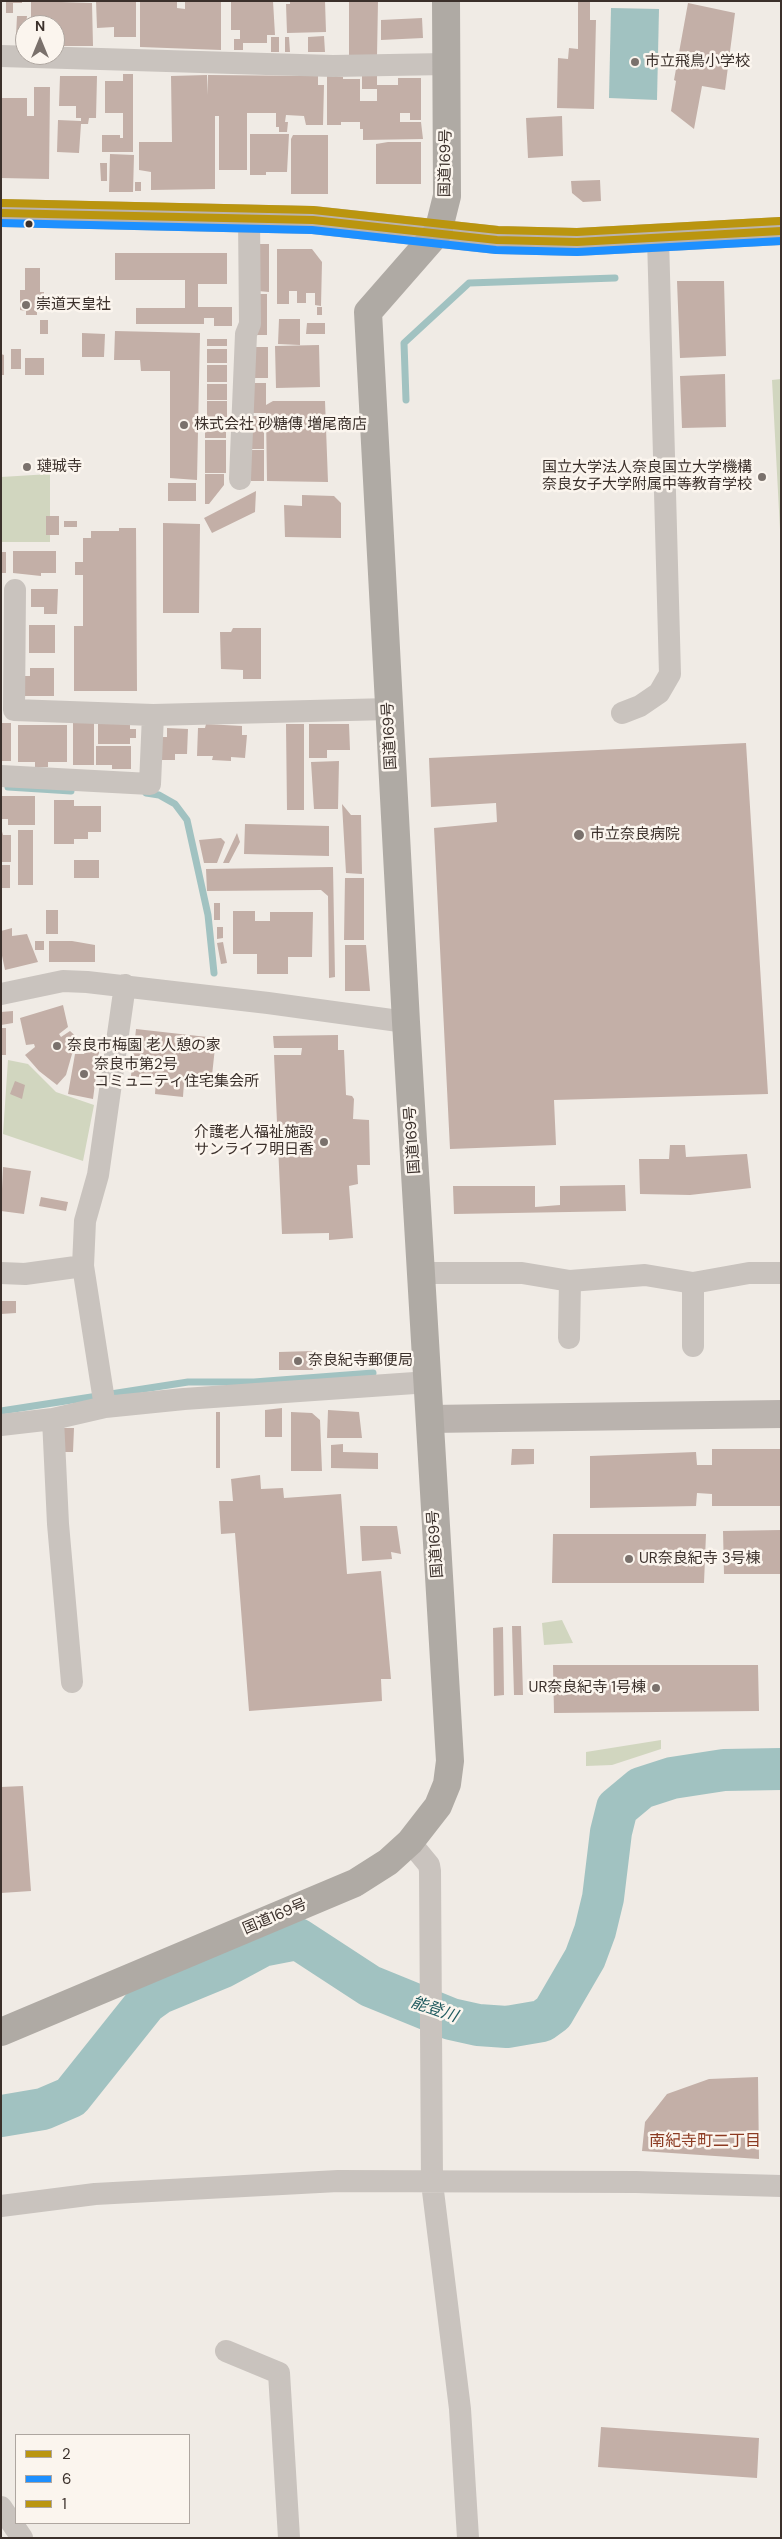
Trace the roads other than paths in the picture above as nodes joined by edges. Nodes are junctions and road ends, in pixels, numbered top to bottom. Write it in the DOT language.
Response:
graph roads {
  1 [pos="446,1"];
  2 [pos="1,56"];
  3 [pos="446,64"];
  4 [pos="1,213"];
  5 [pos="249,218"];
  6 [pos="781,231"];
  7 [pos="438,232"];
  8 [pos="658,238"];
  9 [pos="240,479"];
  10 [pos="15,590"];
  11 [pos="389,709"];
  12 [pos="622,713"];
  13 [pos="153,715"];
  14 [pos="1,776"];
  15 [pos="125,985"];
  16 [pos="1,994"];
  17 [pos="406,1022"];
  18 [pos="83,1266"];
  19 [pos="1,1273"];
  20 [pos="421,1273"];
  21 [pos="781,1273"];
  22 [pos="570,1281"];
  23 [pos="693,1283"];
  24 [pos="569,1338"];
  25 [pos="693,1346"];
  26 [pos="429,1382"];
  27 [pos="105,1407"];
  28 [pos="781,1414"];
  29 [pos="53,1419"];
  30 [pos="430,1419"];
  31 [pos="1,1426"];
  32 [pos="72,1682"];
  33 [pos="410,1842"];
  34 [pos="1,2032"];
  35 [pos="432,2182"];
  36 [pos="781,2186"];
  37 [pos="1,2206"];
  38 [pos="226,2351"];
  39 [pos="1,2507"];
  40 [pos="22,2538"];
  41 [pos="289,2538"];
  42 [pos="468,2538"];
  1 -- 3 [label="highway, 国道169号"];
  2 -- 3 [label="street"];
  3 -- 7 [label="highway, 国道169号"];
  4 -- 5 [label="street"];
  5 -- 7 [label="street"];
  5 -- 9 [label="street"];
  6 -- 8 [label="street"];
  7 -- 8 [label="street"];
  7 -- 11 [label="highway, 国道169号"];
  8 -- 12 [label="street"];
  10 -- 13 [label="street"];
  11 -- 13 [label="street"];
  11 -- 17 [label="highway, 国道169号"];
  13 -- 14 [label="street"];
  15 -- 16 [label="street"];
  15 -- 17 [label="street"];
  15 -- 18 [label="street"];
  17 -- 20 [label="highway, 国道169号"];
  18 -- 19 [label="street"];
  18 -- 27 [label="street"];
  20 -- 22 [label="street"];
  20 -- 26 [label="highway, 国道169号"];
  21 -- 23 [label="street"];
  22 -- 23 [label="street"];
  22 -- 24 [label="street"];
  23 -- 25 [label="street"];
  26 -- 27 [label="street"];
  26 -- 30 [label="highway, 国道169号"];
  27 -- 29 [label="street"];
  28 -- 30 [label="street"];
  29 -- 31 [label="street"];
  29 -- 32 [label="street"];
  30 -- 33 [label="highway, 国道169号"];
  33 -- 34 [label="highway, 国道169号"];
  33 -- 35 [label="street"];
  35 -- 36 [label="street"];
  35 -- 37 [label="street"];
  35 -- 42 [label="street"];
  38 -- 41 [label="street"];
  39 -- 40 [label="street"];
}
